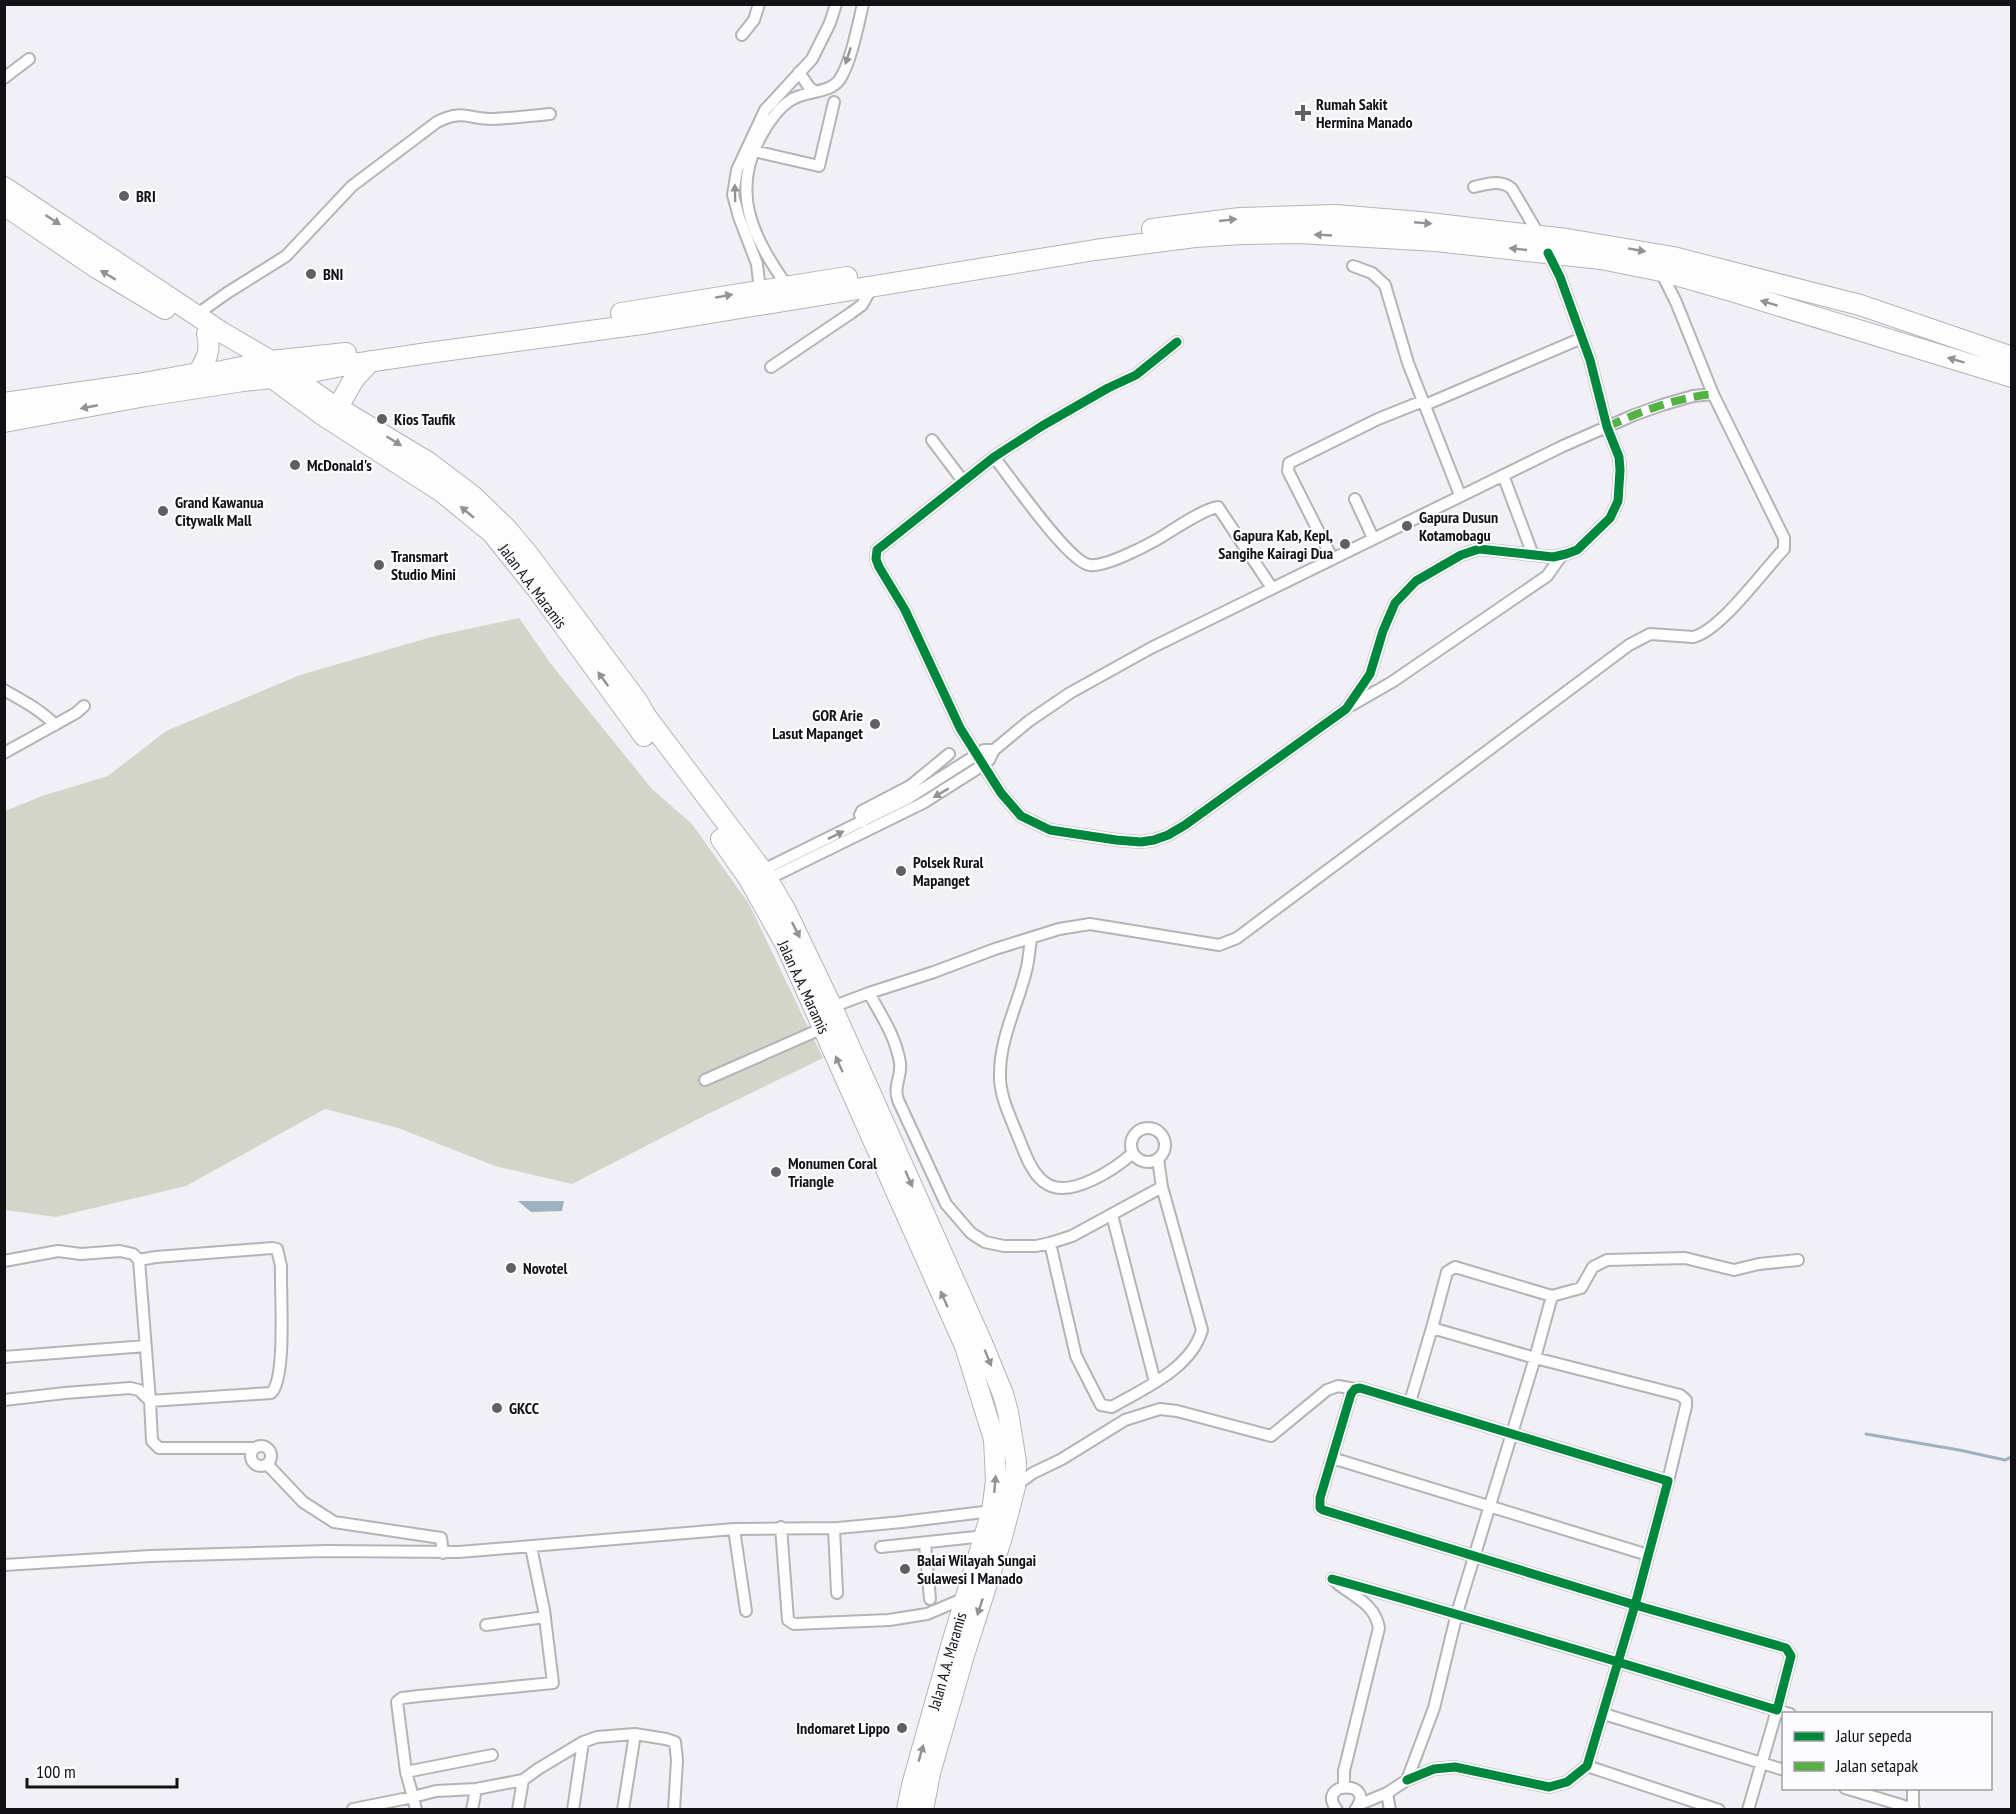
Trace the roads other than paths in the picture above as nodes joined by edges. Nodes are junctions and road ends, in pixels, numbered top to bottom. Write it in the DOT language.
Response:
graph roads {
  1 [pos="759,4"];
  2 [pos="836,4"];
  3 [pos="863,4"];
  4 [pos="742,34"];
  5 [pos="29,59"];
  6 [pos="799,72"];
  7 [pos="4,78"];
  8 [pos="814,91"];
  9 [pos="834,102"];
  10 [pos="550,114"];
  11 [pos="754,151"];
  12 [pos="4,187"];
  13 [pos="1474,187"];
  14 [pos="4,205"];
  15 [pos="1539,235"];
  16 [pos="1548,253"];
  17 [pos="1353,266"];
  18 [pos="1661,271"];
  19 [pos="787,286"];
  20 [pos="872,286"];
  21 [pos="760,290"];
  22 [pos="196,315"];
  23 [pos="207,334"];
  24 [pos="1582,338"];
  25 [pos="1177,342"];
  26 [pos="428,346"];
  27 [pos="2012,357"];
  28 [pos="370,361"];
  29 [pos="771,367"];
  30 [pos="266,368"];
  31 [pos="198,373"];
  32 [pos="291,376"];
  33 [pos="2012,377"];
  34 [pos="230,383"];
  35 [pos="1713,394"];
  36 [pos="296,397"];
  37 [pos="4,403"];
  38 [pos="1424,403"];
  39 [pos="338,407"];
  40 [pos="4,422"];
  41 [pos="1607,427"];
  42 [pos="932,440"];
  43 [pos="994,457"];
  44 [pos="1503,475"];
  45 [pos="963,481"];
  46 [pos="1460,495"];
  47 [pos="1355,499"];
  48 [pos="1373,538"];
  49 [pos="1533,555"];
  50 [pos="1562,555"];
  51 [pos="1332,558"];
  52 [pos="1272,588"];
  53 [pos="4,690"];
  54 [pos="84,706"];
  55 [pos="1346,708"];
  56 [pos="55,725"];
  57 [pos="994,750"];
  58 [pos="4,753"];
  59 [pos="949,754"];
  60 [pos="976,754"];
  61 [pos="983,765"];
  62 [pos="863,822"];
  63 [pos="758,879"];
  64 [pos="1031,939"];
  65 [pos="869,993"];
  66 [pos="832,1007"];
  67 [pos="823,1028"];
  68 [pos="705,1080"];
  69 [pos="903,1111"];
  70 [pos="882,1120"];
  71 [pos="1133,1153"];
  72 [pos="1158,1159"];
  73 [pos="1162,1187"];
  74 [pos="1112,1215"];
  75 [pos="1050,1243"];
  76 [pos="138,1260"];
  77 [pos="1798,1260"];
  78 [pos="4,1261"];
  79 [pos="1552,1296"];
  80 [pos="1432,1328"];
  81 [pos="146,1346"];
  82 [pos="4,1357"];
  83 [pos="1535,1358"];
  84 [pos="1155,1382"];
  85 [pos="1355,1389"];
  86 [pos="4,1400"];
  87 [pos="150,1401"];
  88 [pos="1410,1402"];
  89 [pos="1512,1435"];
  90 [pos="1332,1458"];
  91 [pos="1668,1481"];
  92 [pos="1015,1486"];
  93 [pos="1491,1506"];
  94 [pos="992,1511"];
  95 [pos="781,1527"];
  96 [pos="834,1528"];
  97 [pos="734,1529"];
  98 [pos="985,1536"];
  99 [pos="925,1544"];
  100 [pos="531,1547"];
  101 [pos="881,1547"];
  102 [pos="443,1552"];
  103 [pos="1648,1555"];
  104 [pos="1475,1557"];
  105 [pos="4,1564"];
  106 [pos="837,1593"];
  107 [pos="965,1598"];
  108 [pos="930,1599"];
  109 [pos="1635,1605"];
  110 [pos="746,1611"];
  111 [pos="1457,1613"];
  112 [pos="545,1617"];
  113 [pos="486,1625"];
  114 [pos="1618,1662"];
  115 [pos="1777,1710"];
  116 [pos="1786,1712"];
  117 [pos="1604,1714"];
  118 [pos="635,1734"];
  119 [pos="583,1742"];
  120 [pos="492,1755"];
  121 [pos="1761,1763"];
  122 [pos="1587,1766"];
  123 [pos="1782,1769"];
  124 [pos="406,1772"];
  125 [pos="523,1780"];
  126 [pos="1407,1780"];
  127 [pos="1344,1786"];
  128 [pos="476,1789"];
  129 [pos="1851,1790"];
  130 [pos="1913,1790"];
  131 [pos="1387,1793"];
  132 [pos="413,1797"];
  133 [pos="1357,1807"];
  134 [pos="353,1809"];
  135 [pos="416,1809"];
  136 [pos="472,1809"];
  137 [pos="518,1809"];
  138 [pos="573,1809"];
  139 [pos="623,1809"];
  140 [pos="674,1809"];
  141 [pos="907,1809"];
  142 [pos="923,1809"];
  143 [pos="1336,1809"];
  144 [pos="1390,1809"];
  145 [pos="1719,1809"];
  146 [pos="1748,1809"];
  147 [pos="1913,1809"];
  1 -- 4 [label="street"];
  2 -- 6 [label="street"];
  3 -- 8 [label="street, one-way"];
  5 -- 7 [label="street"];
  6 -- 8 [label="street"];
  21 -- 6 [label="street, one-way"];
  8 -- 11 [label="street"];
  9 -- 11 [label="street"];
  10 -- 22 [label="street"];
  11 -- 19 [label="street"];
  12 -- 22 [label="highway, one-way"];
  13 -- 15 [label="street"];
  23 -- 14 [label="highway, Jalan A.A. Maramis, one-way"];
  19 -- 15 [label="highway, one-way"];
  15 -- 27 [label="highway, one-way"];
  16 -- 18 [label="highway"];
  16 -- 20 [label="highway, one-way"];
  16 -- 24 [label="street"];
  17 -- 38 [label="street"];
  33 -- 18 [label="highway, one-way"];
  18 -- 35 [label="street"];
  19 -- 21 [label="highway"];
  20 -- 26 [label="highway"];
  20 -- 29 [label="street"];
  26 -- 21 [label="highway, one-way"];
  22 -- 30 [label="highway"];
  23 -- 30 [label="highway, Jalan A.A. Maramis"];
  23 -- 31 [label="highway"];
  24 -- 38 [label="street"];
  24 -- 41 [label="street"];
  25 -- 43 [label="street"];
  26 -- 28 [label="highway"];
  26 -- 30 [label="highway"];
  28 -- 32 [label="highway"];
  28 -- 39 [label="highway"];
  30 -- 31 [label="highway"];
  30 -- 32 [label="highway"];
  30 -- 34 [label="highway"];
  30 -- 36 [label="highway, Jalan A.A. Maramis"];
  31 -- 37 [label="highway"];
  32 -- 39 [label="highway"];
  34 -- 36 [label="highway"];
  34 -- 40 [label="highway, one-way"];
  35 -- 41 [label="street"];
  35 -- 64 [label="street"];
  63 -- 36 [label="highway, Jalan A.A. Maramis, one-way"];
  38 -- 46 [label="street"];
  38 -- 51 [label="street"];
  39 -- 63 [label="highway, one-way"];
  41 -- 44 [label="street"];
  41 -- 50 [label="street"];
  42 -- 45 [label="street"];
  43 -- 45 [label="street"];
  43 -- 52 [label="street"];
  44 -- 46 [label="street"];
  44 -- 49 [label="street"];
  45 -- 60 [label="street"];
  46 -- 48 [label="street"];
  47 -- 48 [label="street"];
  48 -- 51 [label="street"];
  49 -- 50 [label="street"];
  49 -- 55 [label="street"];
  50 -- 55 [label="street"];
  51 -- 52 [label="street"];
  52 -- 57 [label="street"];
  53 -- 56 [label="street"];
  54 -- 56 [label="street"];
  55 -- 61 [label="street"];
  56 -- 58 [label="street"];
  57 -- 60 [label="street"];
  57 -- 61 [label="street"];
  59 -- 62 [label="street"];
  60 -- 61 [label="street"];
  60 -- 62 [label="street"];
  61 -- 63 [label="street, one-way"];
  63 -- 62 [label="street, one-way"];
  63 -- 66 [label="highway, one-way"];
  63 -- 67 [label="highway, Jalan A.A. Maramis"];
  64 -- 65 [label="street"];
  64 -- 71 [label="street"];
  65 -- 66 [label="street"];
  65 -- 69 [label="street"];
  66 -- 70 [label="highway"];
  67 -- 68 [label="street"];
  94 -- 67 [label="highway, Jalan A.A. Maramis, one-way"];
  69 -- 70 [label="street"];
  69 -- 75 [label="street"];
  70 -- 92 [label="highway, one-way"];
  71 -- 72 [label="street"];
  71 -- 72 [label="street"];
  72 -- 73 [label="street"];
  73 -- 74 [label="street"];
  73 -- 84 [label="street"];
  74 -- 75 [label="street"];
  74 -- 84 [label="street"];
  75 -- 84 [label="street"];
  76 -- 78 [label="street"];
  76 -- 81 [label="street"];
  76 -- 87 [label="street"];
  77 -- 79 [label="street"];
  79 -- 80 [label="street"];
  79 -- 83 [label="street"];
  80 -- 83 [label="street"];
  80 -- 88 [label="street"];
  81 -- 82 [label="street"];
  81 -- 87 [label="street"];
  83 -- 89 [label="street"];
  83 -- 91 [label="street"];
  85 -- 88 [label="street"];
  85 -- 90 [label="street"];
  85 -- 92 [label="street"];
  86 -- 87 [label="street"];
  87 -- 102 [label="street"];
  88 -- 89 [label="street"];
  89 -- 91 [label="street"];
  89 -- 93 [label="street"];
  90 -- 93 [label="street"];
  90 -- 104 [label="street"];
  91 -- 103 [label="street"];
  92 -- 142 [label="highway, one-way"];
  93 -- 103 [label="street"];
  93 -- 104 [label="street"];
  94 -- 96 [label="street"];
  94 -- 98 [label="highway, Jalan A.A. Maramis"];
  95 -- 96 [label="street"];
  95 -- 97 [label="street"];
  95 -- 107 [label="street"];
  96 -- 106 [label="street"];
  97 -- 100 [label="street"];
  97 -- 110 [label="street"];
  98 -- 99 [label="street"];
  98 -- 107 [label="highway, Jalan A.A. Maramis"];
  99 -- 101 [label="street"];
  99 -- 108 [label="street"];
  100 -- 102 [label="street"];
  100 -- 112 [label="street"];
  102 -- 105 [label="street"];
  103 -- 109 [label="street"];
  104 -- 109 [label="street"];
  104 -- 111 [label="street"];
  141 -- 107 [label="highway, Jalan A.A. Maramis, one-way"];
  109 -- 114 [label="street"];
  109 -- 115 [label="street"];
  111 -- 114 [label="street"];
  111 -- 126 [label="street"];
  111 -- 127 [label="street"];
  112 -- 113 [label="street"];
  112 -- 124 [label="street"];
  114 -- 115 [label="street"];
  114 -- 117 [label="street"];
  115 -- 116 [label="street"];
  115 -- 121 [label="street"];
  117 -- 121 [label="street"];
  117 -- 122 [label="street"];
  118 -- 119 [label="street"];
  118 -- 139 [label="street"];
  118 -- 140 [label="street"];
  119 -- 125 [label="street"];
  119 -- 138 [label="street"];
  120 -- 124 [label="street"];
  121 -- 123 [label="street"];
  121 -- 146 [label="street"];
  122 -- 126 [label="street"];
  122 -- 145 [label="street"];
  124 -- 132 [label="street"];
  125 -- 128 [label="street"];
  125 -- 137 [label="street"];
  126 -- 131 [label="street"];
  127 -- 133 [label="street"];
  127 -- 143 [label="street"];
  128 -- 132 [label="street"];
  128 -- 136 [label="street"];
  129 -- 147 [label="street"];
  130 -- 147 [label="street"];
  131 -- 133 [label="street"];
  131 -- 144 [label="street"];
  132 -- 134 [label="street"];
  132 -- 135 [label="street"];
}
